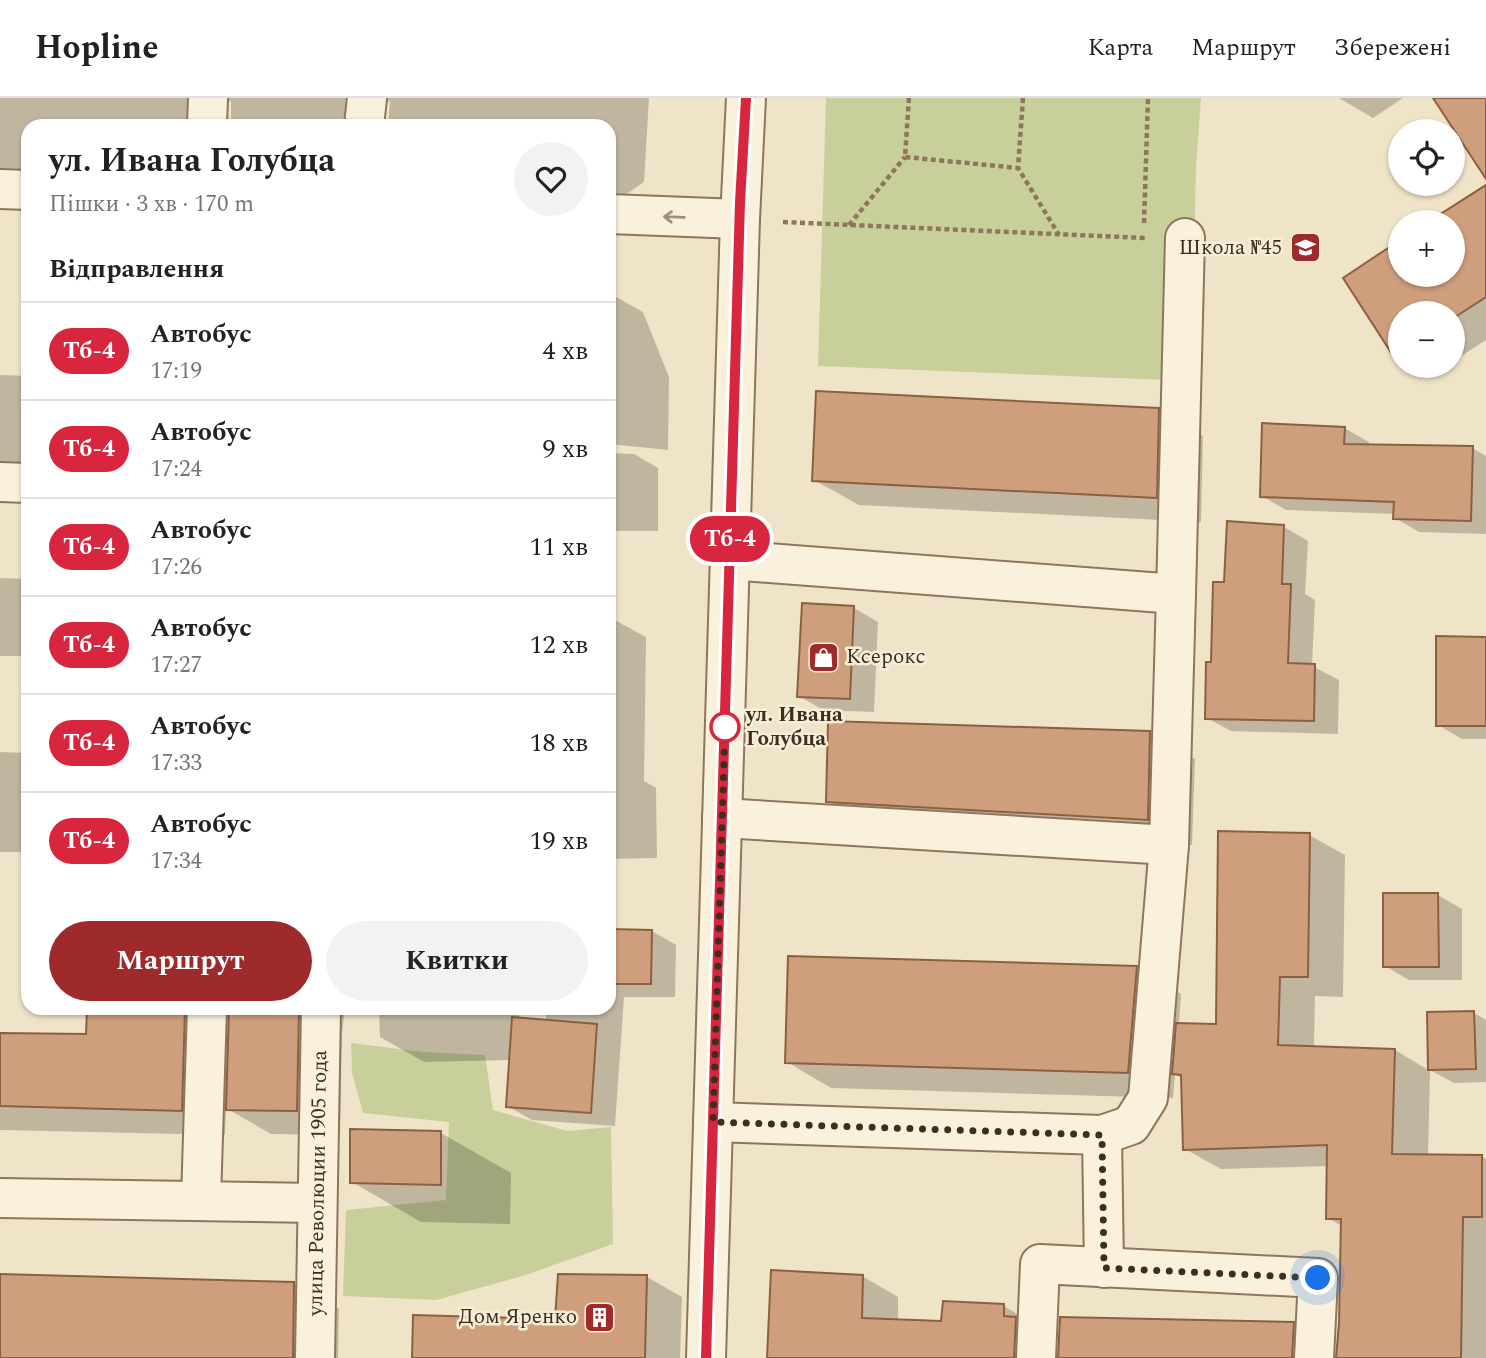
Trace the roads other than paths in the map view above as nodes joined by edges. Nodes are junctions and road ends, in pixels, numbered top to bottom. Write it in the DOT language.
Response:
graph roads {
  1 [pos="208,98"];
  2 [pos="367,98"];
  3 [pos="746,98"];
  4 [pos="207,119"];
  5 [pos="365,119"];
  6 [pos="0,189"];
  7 [pos="21,190"];
  8 [pos="616,214"];
  9 [pos="740,219"];
  10 [pos="1185,238"];
  11 [pos="0,482"];
  12 [pos="21,483"];
  13 [pos="730,560"];
  14 [pos="1176,594"];
  15 [pos="722,818"];
  16 [pos="1169,845"];
  17 [pos="207,1015"];
  18 [pos="321,1015"];
  19 [pos="713,1122"];
  20 [pos="1102,1135"];
  21 [pos="0,1198"];
  22 [pos="201,1200"];
  23 [pos="317,1202"];
  24 [pos="1104,1268"];
  25 [pos="315,1358"];
  26 [pos="706,1358"];
  27 [pos="1036,1358"];
  28 [pos="1314,1358"];
  1 -- 4 [label="street"];
  2 -- 5 [label="street"];
  3 -- 9 [label="street"];
  6 -- 7 [label="street"];
  9 -- 8 [label="street, one-way"];
  9 -- 13 [label="street"];
  10 -- 14 [label="street"];
  11 -- 12 [label="street"];
  13 -- 14 [label="street"];
  13 -- 15 [label="street"];
  14 -- 16 [label="street"];
  15 -- 16 [label="street"];
  15 -- 19 [label="street"];
  16 -- 20 [label="street"];
  17 -- 22 [label="street"];
  18 -- 23 [label="street, улица Революции 1905 года"];
  19 -- 20 [label="street"];
  19 -- 26 [label="street"];
  20 -- 24 [label="street"];
  21 -- 22 [label="street"];
  22 -- 23 [label="street"];
  23 -- 25 [label="street, улица Революции 1905 года"];
  24 -- 27 [label="street"];
  24 -- 28 [label="street"];
}
